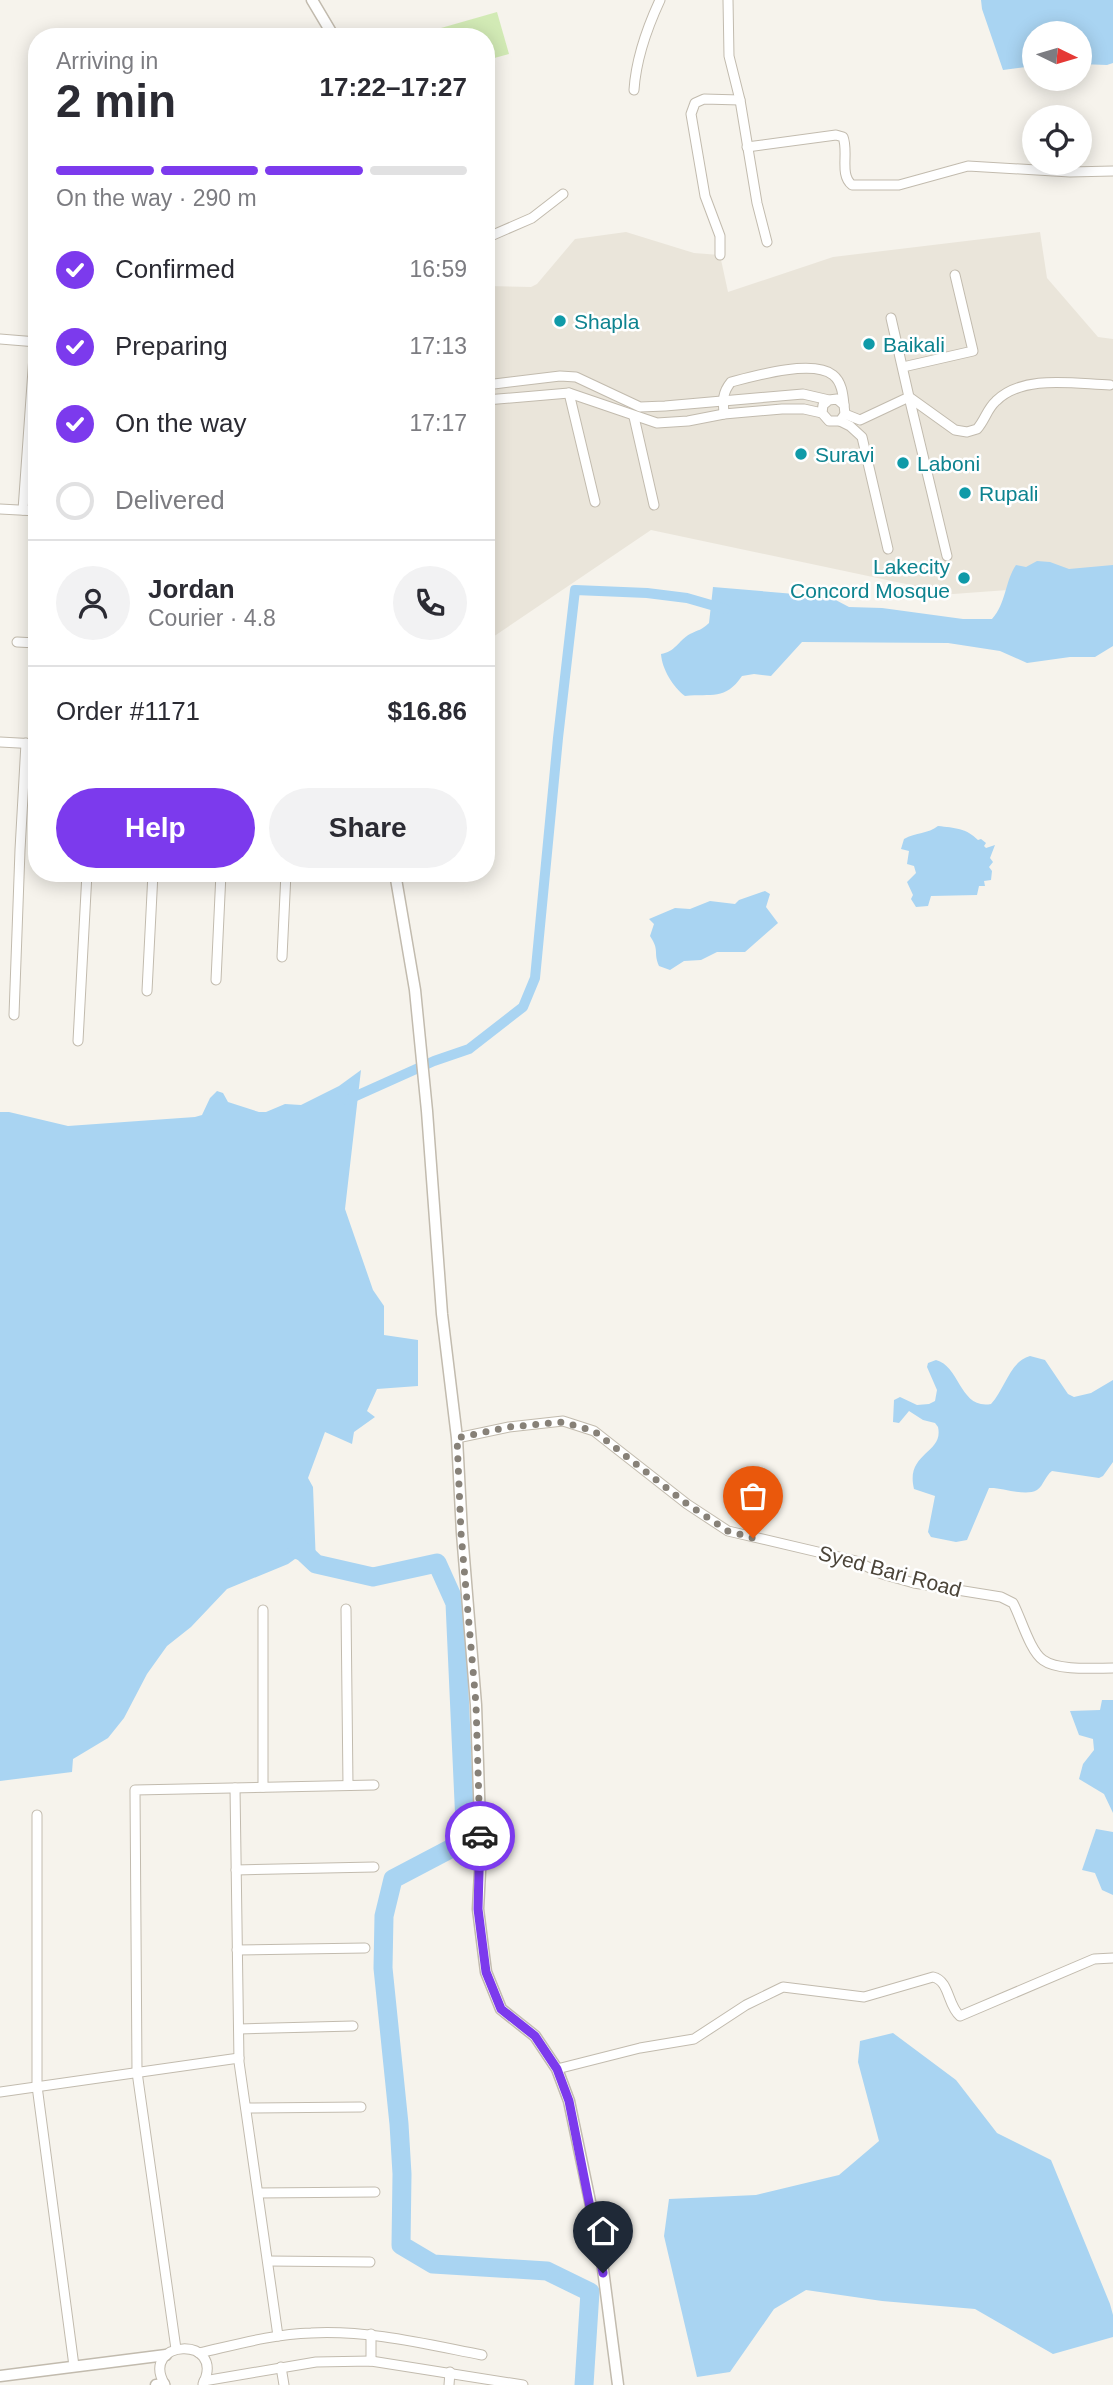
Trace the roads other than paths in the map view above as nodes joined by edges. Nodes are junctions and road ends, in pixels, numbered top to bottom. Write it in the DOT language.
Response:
graph roads {
  1 [pos="312,0"];
  2 [pos="660,0"];
  3 [pos="728,0"];
  4 [pos="329,28"];
  5 [pos="634,90"];
  6 [pos="740,100"];
  7 [pos="747,147"];
  8 [pos="1113,171"];
  9 [pos="562,194"];
  10 [pos="495,234"];
  11 [pos="767,242"];
  12 [pos="720,255"];
  13 [pos="955,275"];
  14 [pos="891,318"];
  15 [pos="0,339"];
  16 [pos="28,341"];
  17 [pos="903,367"];
  18 [pos="517,383"];
  19 [pos="495,384"];
  20 [pos="1110,385"];
  21 [pos="601,388"];
  22 [pos="569,393"];
  23 [pos="519,397"];
  24 [pos="909,397"];
  25 [pos="495,399"];
  26 [pos="723,400"];
  27 [pos="829,400"];
  28 [pos="596,404"];
  29 [pos="822,413"];
  30 [pos="843,413"];
  31 [pos="724,414"];
  32 [pos="634,417"];
  33 [pos="28,445"];
  34 [pos="595,502"];
  35 [pos="654,505"];
  36 [pos="0,509"];
  37 [pos="23,510"];
  38 [pos="28,511"];
  39 [pos="888,549"];
  40 [pos="947,556"];
  41 [pos="17,642"];
  42 [pos="28,643"];
  43 [pos="0,742"];
  44 [pos="26,743"];
  45 [pos="87,882"];
  46 [pos="153,882"];
  47 [pos="221,882"];
  48 [pos="286,882"];
  49 [pos="397,882"];
  50 [pos="282,957"];
  51 [pos="216,979"];
  52 [pos="147,991"];
  53 [pos="14,1015"];
  54 [pos="78,1041"];
  55 [pos="457,1438"];
  56 [pos="346,1609"];
  57 [pos="263,1610"];
  58 [pos="1113,1668"];
  59 [pos="348,1785"];
  60 [pos="373,1785"];
  61 [pos="263,1787"];
  62 [pos="235,1788"];
  63 [pos="37,1815"];
  64 [pos="374,1867"];
  65 [pos="236,1870"];
  66 [pos="365,1948"];
  67 [pos="237,1950"];
  68 [pos="1113,1958"];
  69 [pos="353,2026"];
  70 [pos="239,2029"];
  71 [pos="239,2058"];
  72 [pos="557,2069"];
  73 [pos="137,2072"];
  74 [pos="37,2086"];
  75 [pos="0,2092"];
  76 [pos="361,2107"];
  77 [pos="246,2108"];
  78 [pos="375,2192"];
  79 [pos="258,2193"];
  80 [pos="268,2262"];
  81 [pos="370,2262"];
  82 [pos="371,2334"];
  83 [pos="278,2336"];
  84 [pos="176,2348"];
  85 [pos="199,2353"];
  86 [pos="166,2355"];
  87 [pos="482,2355"];
  88 [pos="371,2361"];
  89 [pos="74,2365"];
  90 [pos="281,2367"];
  91 [pos="450,2372"];
  92 [pos="0,2376"];
  93 [pos="203,2383"];
  94 [pos="162,2385"];
  95 [pos="284,2385"];
  96 [pos="449,2385"];
  97 [pos="523,2385"];
  98 [pos="618,2385"];
  1 -- 4 [label="street"];
  2 -- 5 [label="street"];
  3 -- 6 [label="street"];
  6 -- 7 [label="street"];
  6 -- 12 [label="street"];
  7 -- 8 [label="street"];
  7 -- 11 [label="street"];
  9 -- 10 [label="street"];
  13 -- 17 [label="street"];
  14 -- 17 [label="street"];
  15 -- 16 [label="street"];
  17 -- 24 [label="street"];
  18 -- 19 [label="street"];
  18 -- 21 [label="street"];
  18 -- 23 [label="street"];
  20 -- 24 [label="street"];
  21 -- 26 [label="street"];
  21 -- 28 [label="street"];
  22 -- 23 [label="street"];
  22 -- 28 [label="street"];
  22 -- 34 [label="street"];
  23 -- 25 [label="street"];
  24 -- 30 [label="street"];
  24 -- 40 [label="street"];
  26 -- 27 [label="street"];
  26 -- 30 [label="street"];
  26 -- 31 [label="street"];
  27 -- 29 [label="street"];
  27 -- 30 [label="street"];
  28 -- 32 [label="street"];
  29 -- 30 [label="street"];
  29 -- 31 [label="street"];
  30 -- 39 [label="street"];
  31 -- 32 [label="street"];
  32 -- 35 [label="street"];
  33 -- 37 [label="street"];
  36 -- 37 [label="street"];
  37 -- 38 [label="street"];
  41 -- 42 [label="street"];
  43 -- 44 [label="street"];
  44 -- 53 [label="street"];
  45 -- 54 [label="street"];
  46 -- 52 [label="street"];
  47 -- 51 [label="street"];
  48 -- 50 [label="street"];
  49 -- 55 [label="street"];
  55 -- 58 [label="street, Syed Bari Road"];
  55 -- 72 [label="street"];
  56 -- 59 [label="street"];
  57 -- 61 [label="street"];
  59 -- 60 [label="street"];
  59 -- 61 [label="street"];
  61 -- 62 [label="street"];
  62 -- 65 [label="street"];
  62 -- 73 [label="street"];
  63 -- 74 [label="street"];
  64 -- 65 [label="street"];
  65 -- 67 [label="street"];
  66 -- 67 [label="street"];
  67 -- 70 [label="street"];
  68 -- 72 [label="street"];
  69 -- 70 [label="street"];
  70 -- 71 [label="street"];
  71 -- 73 [label="street"];
  71 -- 77 [label="street"];
  72 -- 98 [label="street"];
  73 -- 74 [label="street"];
  73 -- 84 [label="street"];
  74 -- 75 [label="street"];
  74 -- 89 [label="street"];
  76 -- 77 [label="street"];
  77 -- 79 [label="street"];
  78 -- 79 [label="street"];
  79 -- 80 [label="street"];
  80 -- 81 [label="street"];
  80 -- 83 [label="street"];
  82 -- 83 [label="street"];
  82 -- 87 [label="street"];
  82 -- 88 [label="street"];
  83 -- 85 [label="street"];
  84 -- 85 [label="street"];
  84 -- 86 [label="street"];
  85 -- 93 [label="street"];
  86 -- 89 [label="street"];
  86 -- 94 [label="street"];
  88 -- 90 [label="street"];
  88 -- 91 [label="street"];
  89 -- 92 [label="street"];
  90 -- 93 [label="street"];
  90 -- 95 [label="street"];
  91 -- 96 [label="street"];
  91 -- 97 [label="street"];
}
